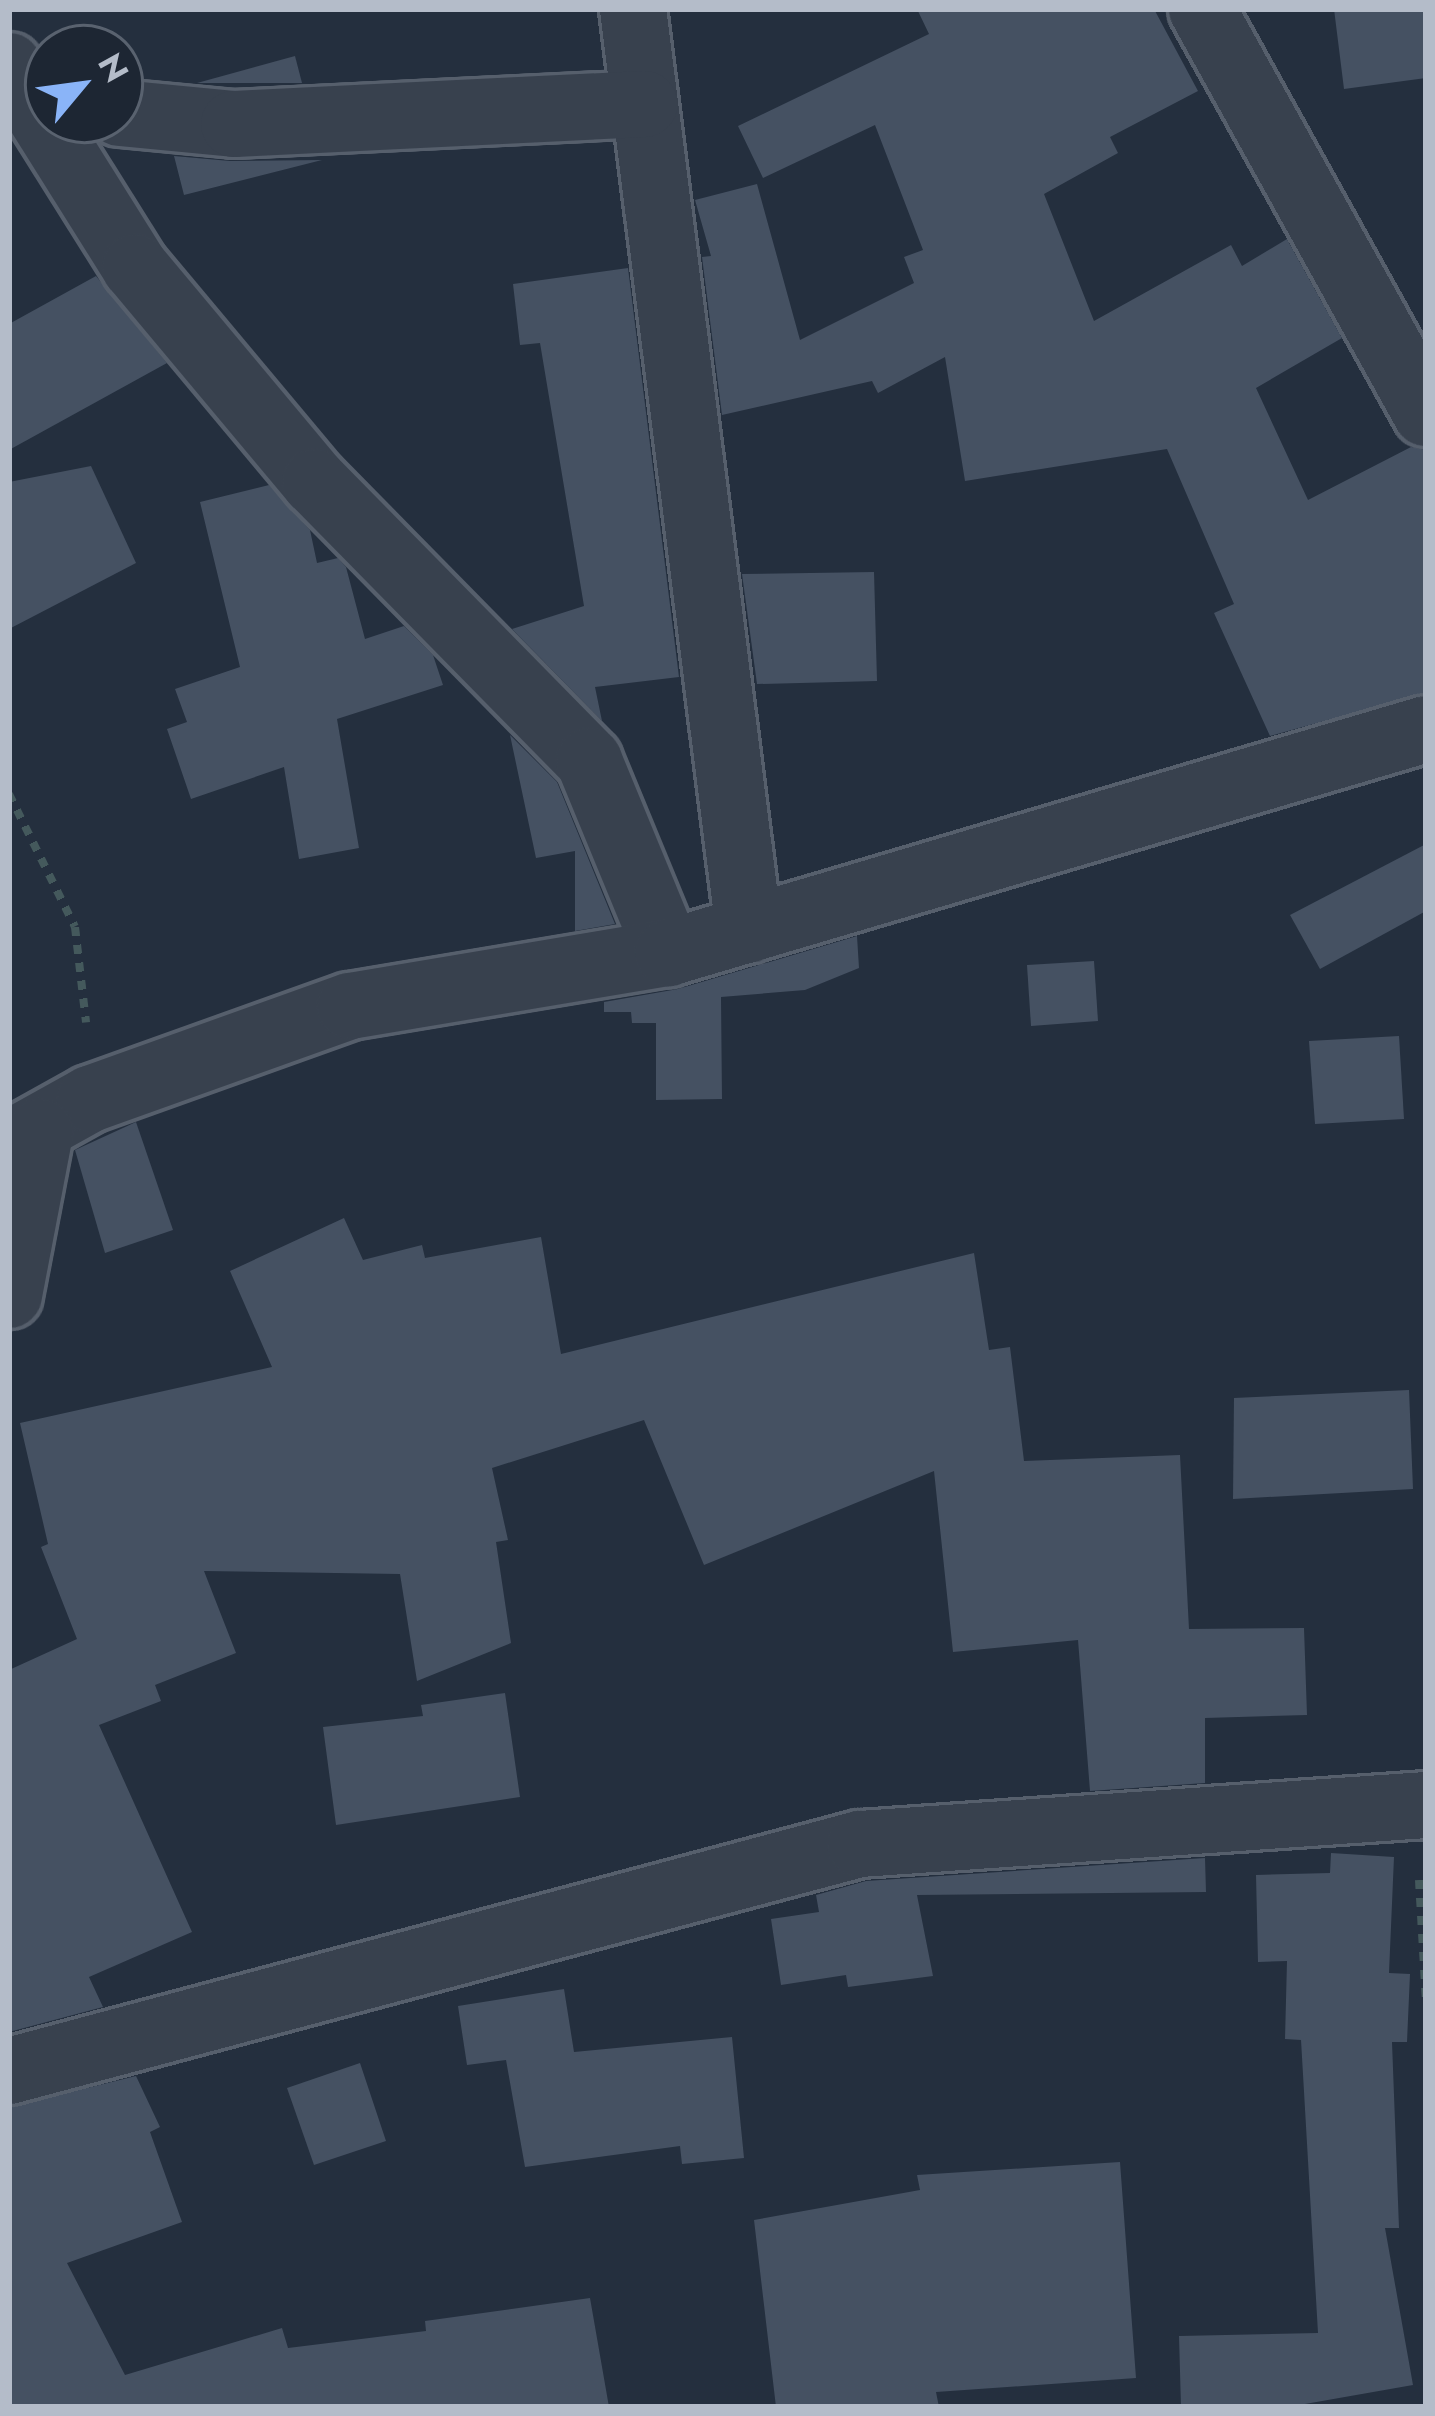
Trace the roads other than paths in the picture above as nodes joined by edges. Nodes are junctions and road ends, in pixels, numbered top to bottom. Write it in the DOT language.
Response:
graph roads {
  1 [pos="633,9"];
  2 [pos="1202,9"];
  3 [pos="645,104"];
  4 [pos="144,115"];
  5 [pos="61,144"];
  6 [pos="1426,413"];
  7 [pos="1426,729"];
  8 [pos="749,930"];
  9 [pos="668,953"];
  10 [pos="46,1125"];
  11 [pos="9,1295"];
  12 [pos="1421,1806"];
  13 [pos="9,2071"];
  1 -- 3 [label="street"];
  2 -- 6 [label="street"];
  3 -- 4 [label="street"];
  3 -- 8 [label="street"];
  5 -- 9 [label="street"];
  7 -- 8 [label="street"];
  8 -- 9 [label="street"];
  9 -- 10 [label="street"];
  10 -- 11 [label="street"];
  12 -- 13 [label="street"];
}
